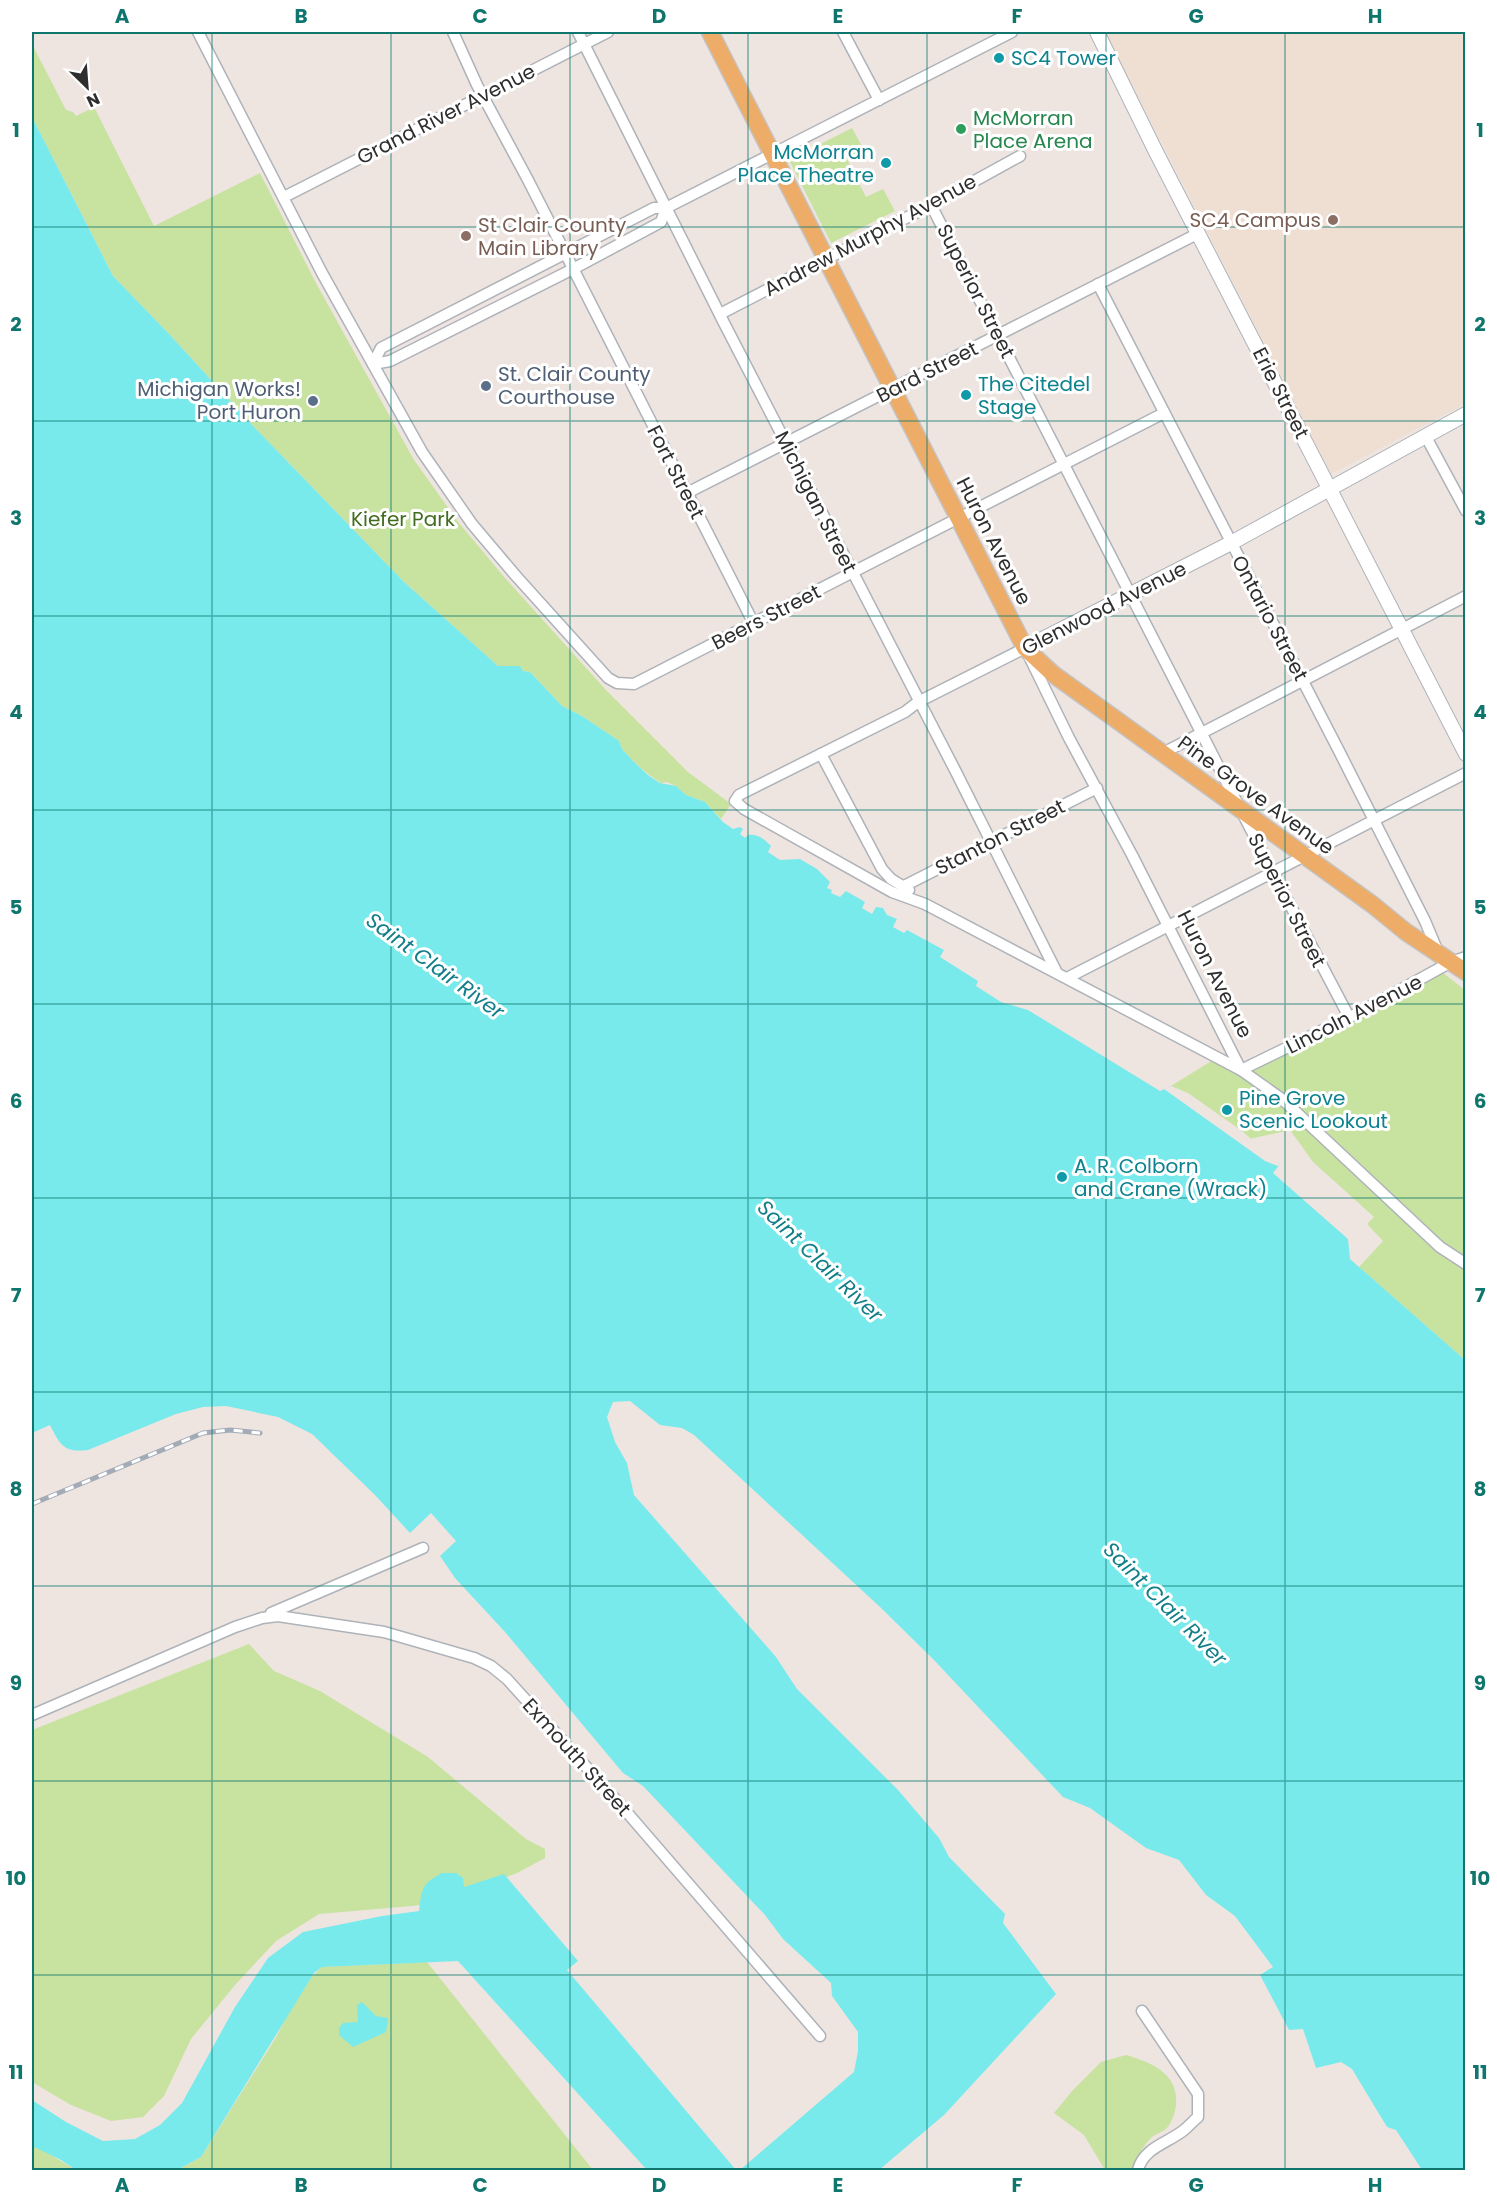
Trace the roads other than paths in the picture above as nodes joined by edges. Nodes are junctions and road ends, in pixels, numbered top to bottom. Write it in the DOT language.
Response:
graph roads {
  1 [pos="198,32"];
  2 [pos="453,32"];
  3 [pos="578,32"];
  4 [pos="608,32"];
  5 [pos="710,32"];
  6 [pos="843,32"];
  7 [pos="1012,32"];
  8 [pos="1097,32"];
  9 [pos="584,44"];
  10 [pos="484,95"];
  11 [pos="879,100"];
  12 [pos="772,155"];
  13 [pos="1020,156"];
  14 [pos="284,197"];
  15 [pos="931,205"];
  16 [pos="666,208"];
  17 [pos="1199,233"];
  18 [pos="565,253"];
  19 [pos="826,259"];
  20 [pos="573,269"];
  21 [pos="1098,284"];
  22 [pos="720,314"];
  23 [pos="999,335"];
  24 [pos="373,364"];
  25 [pos="893,389"];
  26 [pos="1164,413"];
  27 [pos="1466,414"];
  28 [pos="1425,435"];
  29 [pos="787,443"];
  30 [pos="1065,464"];
  31 [pos="1329,488"];
  32 [pos="687,493"];
  33 [pos="1466,512"];
  34 [pos="960,519"];
  35 [pos="1231,543"];
  36 [pos="853,573"];
  37 [pos="1131,594"];
  38 [pos="1466,596"];
  39 [pos="754,624"];
  40 [pos="1401,630"];
  41 [pos="1025,648"];
  42 [pos="1303,681"];
  43 [pos="918,702"];
  44 [pos="1202,733"];
  45 [pos="1163,753"];
  46 [pos="821,754"];
  47 [pos="1466,754"];
  48 [pos="1466,773"];
  49 [pos="1097,788"];
  50 [pos="1241,809"];
  51 [pos="1374,821"];
  52 [pos="992,843"];
  53 [pos="1306,856"];
  54 [pos="1273,873"];
  55 [pos="904,886"];
  56 [pos="925,904"];
  57 [pos="1168,927"];
  58 [pos="1452,957"];
  59 [pos="1056,971"];
  60 [pos="1466,972"];
  61 [pos="1067,978"];
  62 [pos="1349,1017"];
  63 [pos="1241,1070"];
  64 [pos="1462,1262"];
  65 [pos="423,1548"];
  66 [pos="254,1620"];
  67 [pos="32,1715"];
  68 [pos="1142,2011"];
  69 [pos="820,2036"];
  70 [pos="1138,2170"];
  1 -- 14 [label="street"];
  2 -- 10 [label="street, Fort Street"];
  3 -- 9 [label="street, Michigan Street"];
  4 -- 9 [label="street, Grand River Avenue"];
  5 -- 12 [label="main road, Huron Avenue"];
  6 -- 11 [label="street"];
  7 -- 11 [label="street"];
  8 -- 17 [label="street, Erie Street"];
  9 -- 10 [label="street, Grand River Avenue"];
  9 -- 16 [label="street, Michigan Street"];
  10 -- 14 [label="street, Grand River Avenue"];
  10 -- 18 [label="street, Fort Street"];
  11 -- 12 [label="street"];
  12 -- 16 [label="street"];
  12 -- 19 [label="main road, Huron Avenue"];
  13 -- 15 [label="street, Andrew Murphy Avenue"];
  14 -- 24 [label="street"];
  15 -- 19 [label="street, Andrew Murphy Avenue"];
  15 -- 23 [label="street, Superior Street"];
  16 -- 18 [label="street"];
  16 -- 20 [label="street"];
  16 -- 22 [label="street, Michigan Street"];
  17 -- 21 [label="street, Bard Street"];
  17 -- 31 [label="street, Erie Street"];
  18 -- 20 [label="street, Fort Street"];
  18 -- 24 [label="street"];
  19 -- 22 [label="street, Andrew Murphy Avenue"];
  19 -- 25 [label="main road, Huron Avenue"];
  20 -- 24 [label="street"];
  20 -- 32 [label="street, Fort Street"];
  21 -- 23 [label="street, Bard Street"];
  21 -- 26 [label="street, Ontario Street"];
  22 -- 29 [label="street, Michigan Street"];
  23 -- 25 [label="street, Bard Street"];
  23 -- 30 [label="street, Superior Street"];
  24 -- 39 [label="street, Beers Street"];
  25 -- 29 [label="street, Bard Street"];
  25 -- 34 [label="main road, Huron Avenue"];
  26 -- 30 [label="street, Beers Street"];
  26 -- 35 [label="street, Ontario Street"];
  27 -- 28 [label="street, Glenwood Avenue"];
  28 -- 31 [label="street, Glenwood Avenue"];
  28 -- 33 [label="street"];
  29 -- 32 [label="street, Bard Street"];
  29 -- 36 [label="street, Michigan Street"];
  30 -- 34 [label="street, Beers Street"];
  30 -- 37 [label="street, Superior Street"];
  31 -- 35 [label="street, Glenwood Avenue"];
  31 -- 40 [label="street, Erie Street"];
  32 -- 39 [label="street, Fort Street"];
  34 -- 36 [label="street, Beers Street"];
  34 -- 41 [label="main road, Huron Avenue"];
  35 -- 37 [label="street, Glenwood Avenue"];
  35 -- 42 [label="street, Ontario Street"];
  36 -- 39 [label="street, Beers Street"];
  36 -- 43 [label="street, Michigan Street"];
  37 -- 41 [label="street, Glenwood Avenue"];
  37 -- 44 [label="street, Superior Street"];
  38 -- 40 [label="street"];
  40 -- 42 [label="street"];
  40 -- 47 [label="street, Erie Street"];
  41 -- 43 [label="street, Glenwood Avenue"];
  41 -- 45 [label="main road, Pine Grove Avenue"];
  41 -- 49 [label="street, Huron Avenue"];
  42 -- 44 [label="street"];
  42 -- 51 [label="street, Ontario Street"];
  43 -- 46 [label="street, Glenwood Avenue"];
  43 -- 52 [label="street, Michigan Street"];
  44 -- 45 [label="street"];
  44 -- 50 [label="street, Superior Street"];
  45 -- 50 [label="main road, Pine Grove Avenue"];
  46 -- 55 [label="street"];
  46 -- 56 [label="street, Glenwood Avenue"];
  48 -- 51 [label="street"];
  49 -- 52 [label="street, Stanton Street"];
  49 -- 57 [label="street, Huron Avenue"];
  50 -- 53 [label="main road, Pine Grove Avenue"];
  50 -- 54 [label="street, Superior Street"];
  51 -- 53 [label="street"];
  51 -- 58 [label="street, Ontario Street"];
  52 -- 55 [label="street, Stanton Street"];
  52 -- 59 [label="street, Michigan Street"];
  53 -- 54 [label="street"];
  53 -- 58 [label="main road, Pine Grove Avenue"];
  54 -- 57 [label="street"];
  54 -- 62 [label="street, Superior Street"];
  55 -- 56 [label="street"];
  56 -- 59 [label="street"];
  57 -- 61 [label="street"];
  57 -- 63 [label="street, Huron Avenue"];
  58 -- 60 [label="main road, Pine Grove Avenue"];
  58 -- 62 [label="street, Lincoln Avenue"];
  59 -- 61 [label="street"];
  61 -- 63 [label="street"];
  62 -- 63 [label="street, Lincoln Avenue"];
  63 -- 64 [label="street"];
  65 -- 66 [label="street, Exmouth Street"];
  66 -- 67 [label="street, Exmouth Street"];
  66 -- 69 [label="street, Exmouth Street"];
  68 -- 70 [label="street"];
}
